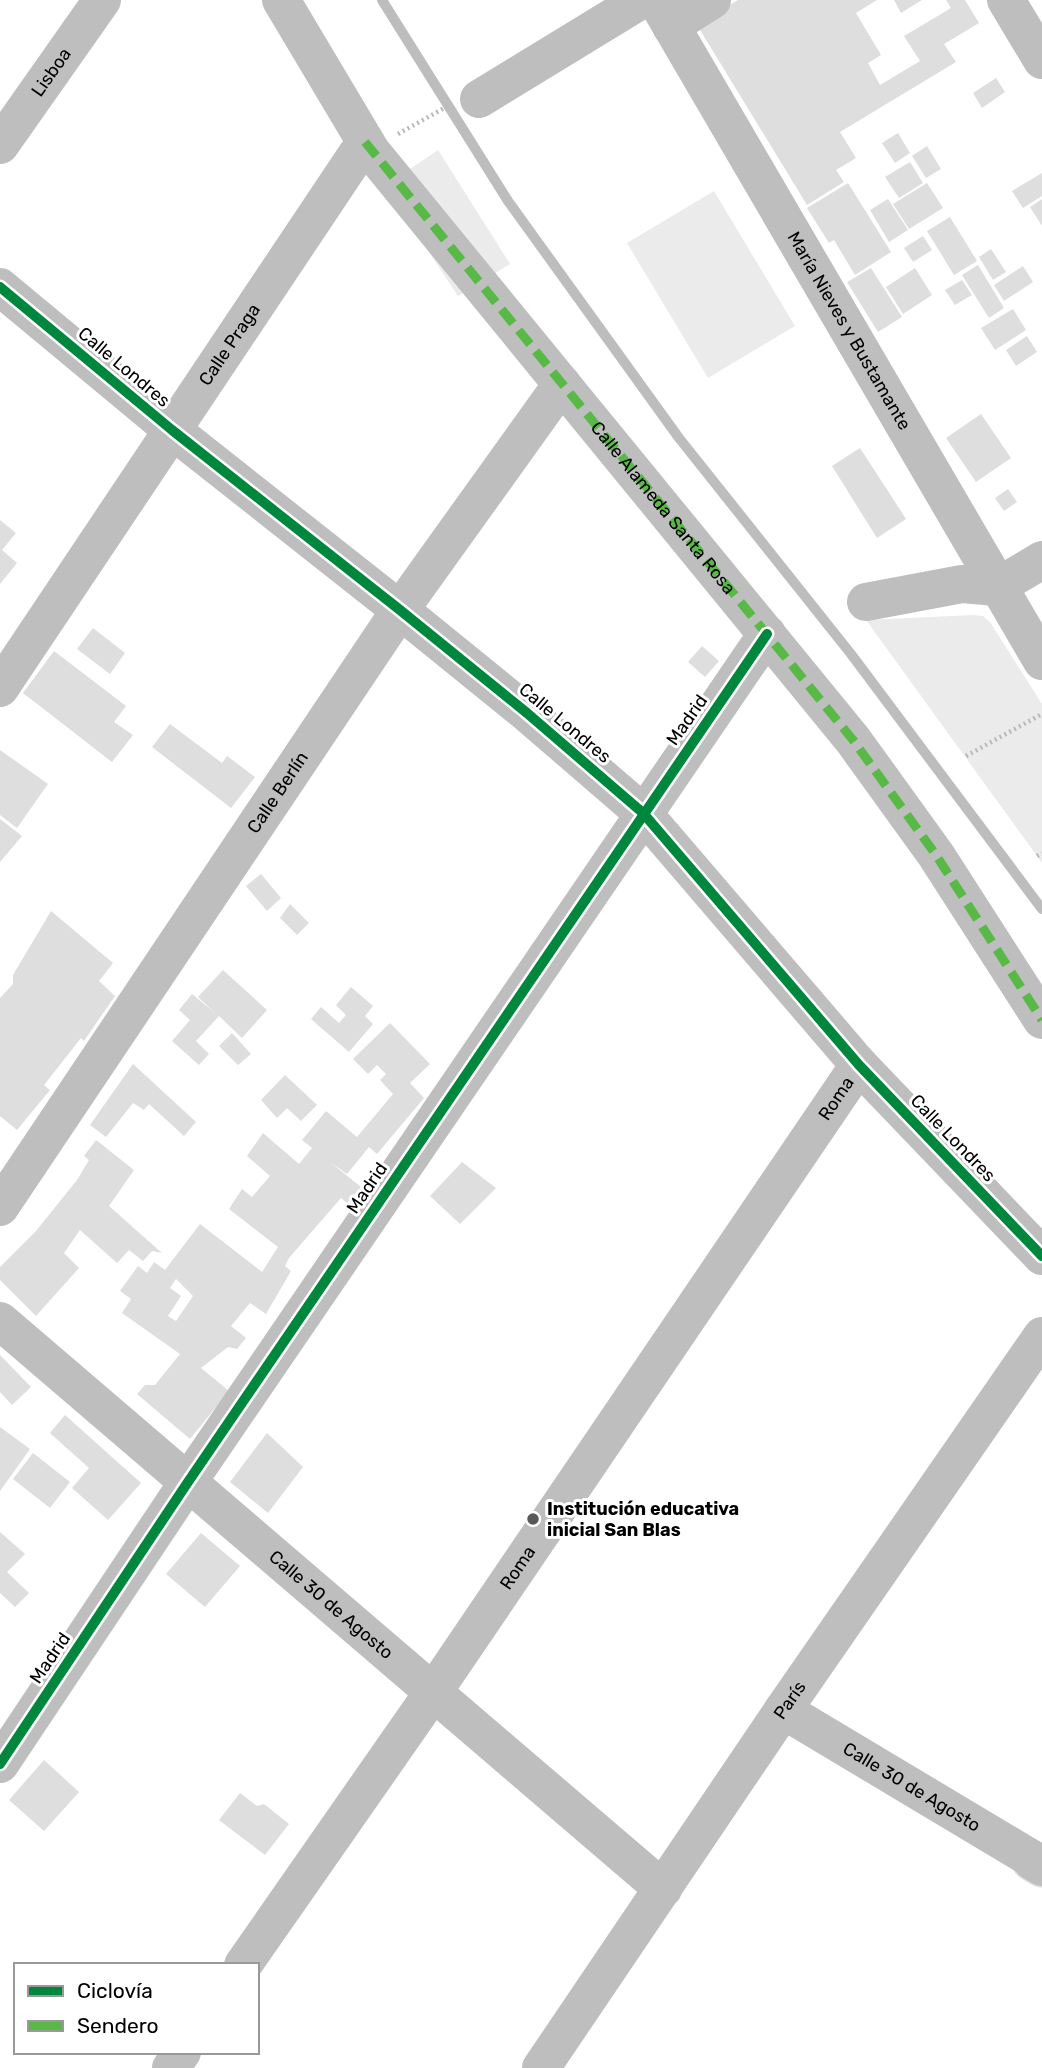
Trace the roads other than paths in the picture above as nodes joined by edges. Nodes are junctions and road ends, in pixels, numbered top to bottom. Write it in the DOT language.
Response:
graph roads {
  1 [pos="102,0"];
  2 [pos="281,0"];
  3 [pos="641,0"];
  4 [pos="712,0"];
  5 [pos="1006,0"];
  6 [pos="663,13"];
  7 [pos="1042,60"];
  8 [pos="468,100"];
  9 [pos="379,139"];
  10 [pos="0,145"];
  11 [pos="0,287"];
  12 [pos="562,384"];
  13 [pos="172,430"];
  14 [pos="1042,559"];
  15 [pos="997,587"];
  16 [pos="866,602"];
  17 [pos="400,610"];
  18 [pos="767,634"];
  19 [pos="1042,661"];
  20 [pos="0,688"];
  21 [pos="643,813"];
  22 [pos="1042,1020"];
  23 [pos="859,1065"];
  24 [pos="0,1208"];
  25 [pos="1042,1256"];
  26 [pos="0,1321"];
  27 [pos="1042,1336"];
  28 [pos="188,1482"];
  29 [pos="434,1691"];
  30 [pos="783,1710"];
  31 [pos="0,1765"];
  32 [pos="1039,1860"];
  33 [pos="663,1889"];
  34 [pos="244,1963"];
  35 [pos="541,2068"];
  1 -- 10 [label="street, Lisboa"];
  2 -- 9 [label="street, Calle Alameda Santa Rosa"];
  3 -- 8 [label="street"];
  4 -- 6 [label="street"];
  5 -- 7 [label="street"];
  6 -- 15 [label="street, María Nieves y Bustamante"];
  9 -- 12 [label="street, Calle Alameda Santa Rosa"];
  9 -- 13 [label="street, Calle Praga"];
  11 -- 13 [label="street, Calle Londres"];
  12 -- 17 [label="street, Calle Berlín"];
  12 -- 18 [label="street, Calle Alameda Santa Rosa"];
  13 -- 17 [label="street, Calle Londres"];
  13 -- 20 [label="street, Calle Praga"];
  14 -- 15 [label="street"];
  15 -- 16 [label="street"];
  15 -- 19 [label="street, María Nieves y Bustamante"];
  17 -- 21 [label="street, Calle Londres"];
  17 -- 24 [label="street, Calle Berlín"];
  18 -- 21 [label="street, Madrid"];
  18 -- 22 [label="street, Calle Alameda Santa Rosa"];
  21 -- 23 [label="street, Calle Londres"];
  21 -- 28 [label="street, Madrid"];
  23 -- 25 [label="street, Calle Londres"];
  23 -- 29 [label="street, Roma"];
  26 -- 28 [label="street, Calle 30 de Agosto"];
  27 -- 30 [label="street, París"];
  28 -- 29 [label="street, Calle 30 de Agosto"];
  28 -- 31 [label="street, Madrid"];
  29 -- 33 [label="street, Calle 30 de Agosto"];
  29 -- 34 [label="street, Roma"];
  30 -- 32 [label="street, Calle 30 de Agosto"];
  30 -- 33 [label="street, París"];
  33 -- 35 [label="street, París"];
}
